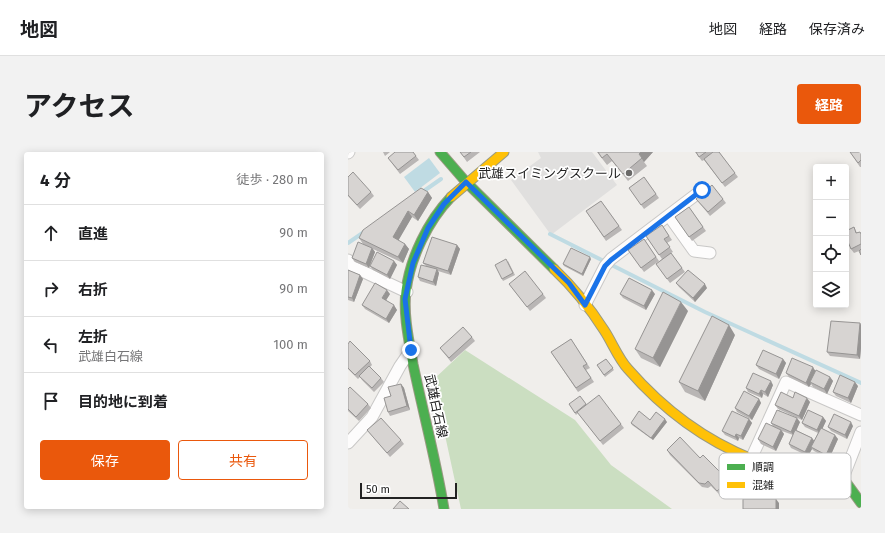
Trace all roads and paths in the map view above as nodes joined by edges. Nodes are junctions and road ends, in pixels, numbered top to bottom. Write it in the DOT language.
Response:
graph roads {
  1 [pos="440,152"];
  2 [pos="504,152"];
  3 [pos="466,182"];
  4 [pos="702,190"];
  5 [pos="669,216"];
  6 [pos="710,253"];
  7 [pos="348,260"];
  8 [pos="406,292"];
  9 [pos="585,305"];
  10 [pos="411,350"];
  11 [pos="861,415"];
  12 [pos="861,432"];
  13 [pos="348,443"];
  14 [pos="857,449"];
  15 [pos="738,453"];
  16 [pos="754,453"];
  17 [pos="851,461"];
  18 [pos="851,489"];
  19 [pos="861,503"];
  20 [pos="444,509"];
  1 -- 3 [label="street"];
  2 -- 3 [label="street, 武雄白石線"];
  3 -- 8 [label="street, 武雄白石線"];
  3 -- 9 [label="street"];
  4 -- 5 [label="street"];
  5 -- 6 [label="street"];
  5 -- 9 [label="street"];
  7 -- 8 [label="street"];
  8 -- 10 [label="street, 武雄白石線"];
  9 -- 15 [label="street"];
  10 -- 13 [label="street"];
  10 -- 20 [label="street, 武雄白石線"];
  11 -- 16 [label="street"];
  12 -- 14 [label="street"];
  14 -- 17 [label="street"];
  18 -- 19 [label="street"];
}
